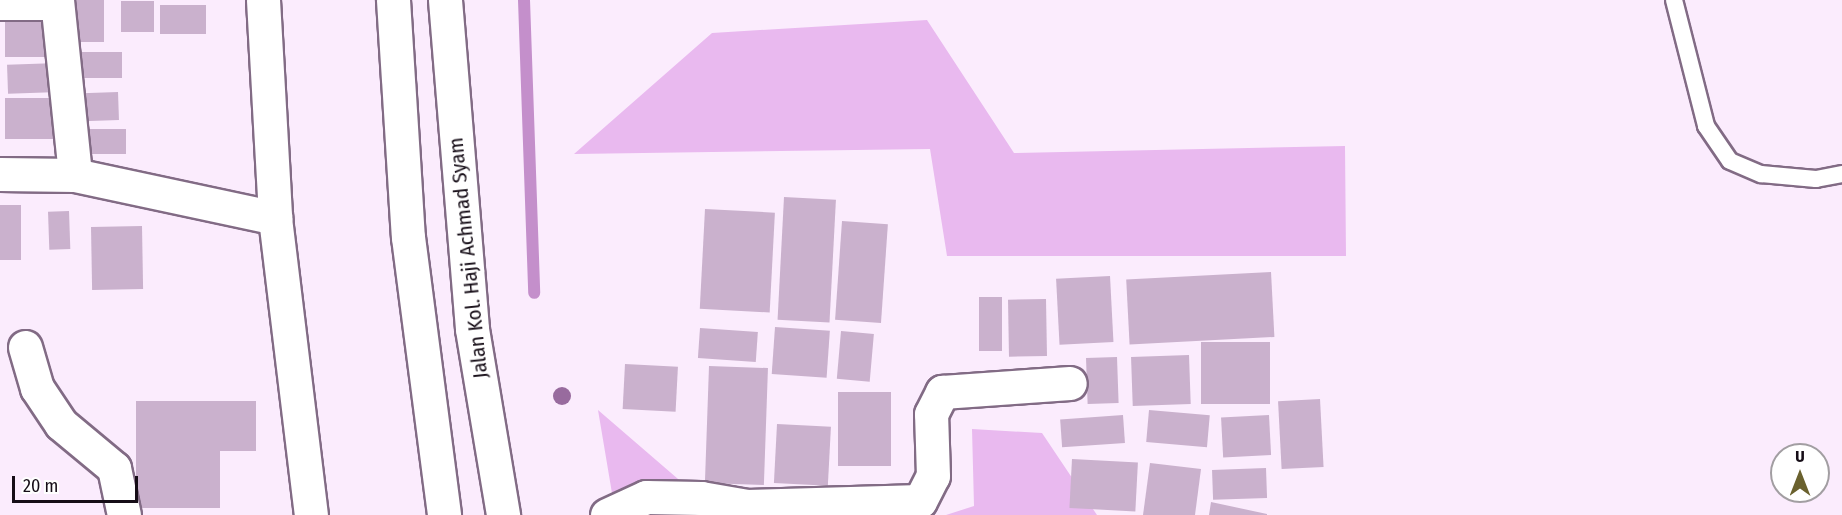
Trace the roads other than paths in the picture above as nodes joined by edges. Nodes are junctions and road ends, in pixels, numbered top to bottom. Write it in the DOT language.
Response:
graph roads {
  1 [pos="263,0"];
  2 [pos="393,0"];
  3 [pos="445,0"];
  4 [pos="1674,0"];
  5 [pos="57,2"];
  6 [pos="0,3"];
  7 [pos="0,174"];
  8 [pos="1842,174"];
  9 [pos="75,175"];
  10 [pos="275,218"];
  11 [pos="25,347"];
  12 [pos="1070,383"];
  13 [pos="124,515"];
  14 [pos="311,515"];
  15 [pos="444,515"];
  16 [pos="503,515"];
  17 [pos="607,515"];
  1 -- 10 [label="street"];
  2 -- 15 [label="street"];
  3 -- 16 [label="street, Jalan Kol. Haji Achmad Syam"];
  4 -- 8 [label="lane"];
  5 -- 6 [label="street"];
  5 -- 9 [label="street"];
  7 -- 9 [label="street"];
  9 -- 10 [label="street"];
  10 -- 14 [label="street"];
  11 -- 13 [label="street"];
  12 -- 17 [label="street"];
}
